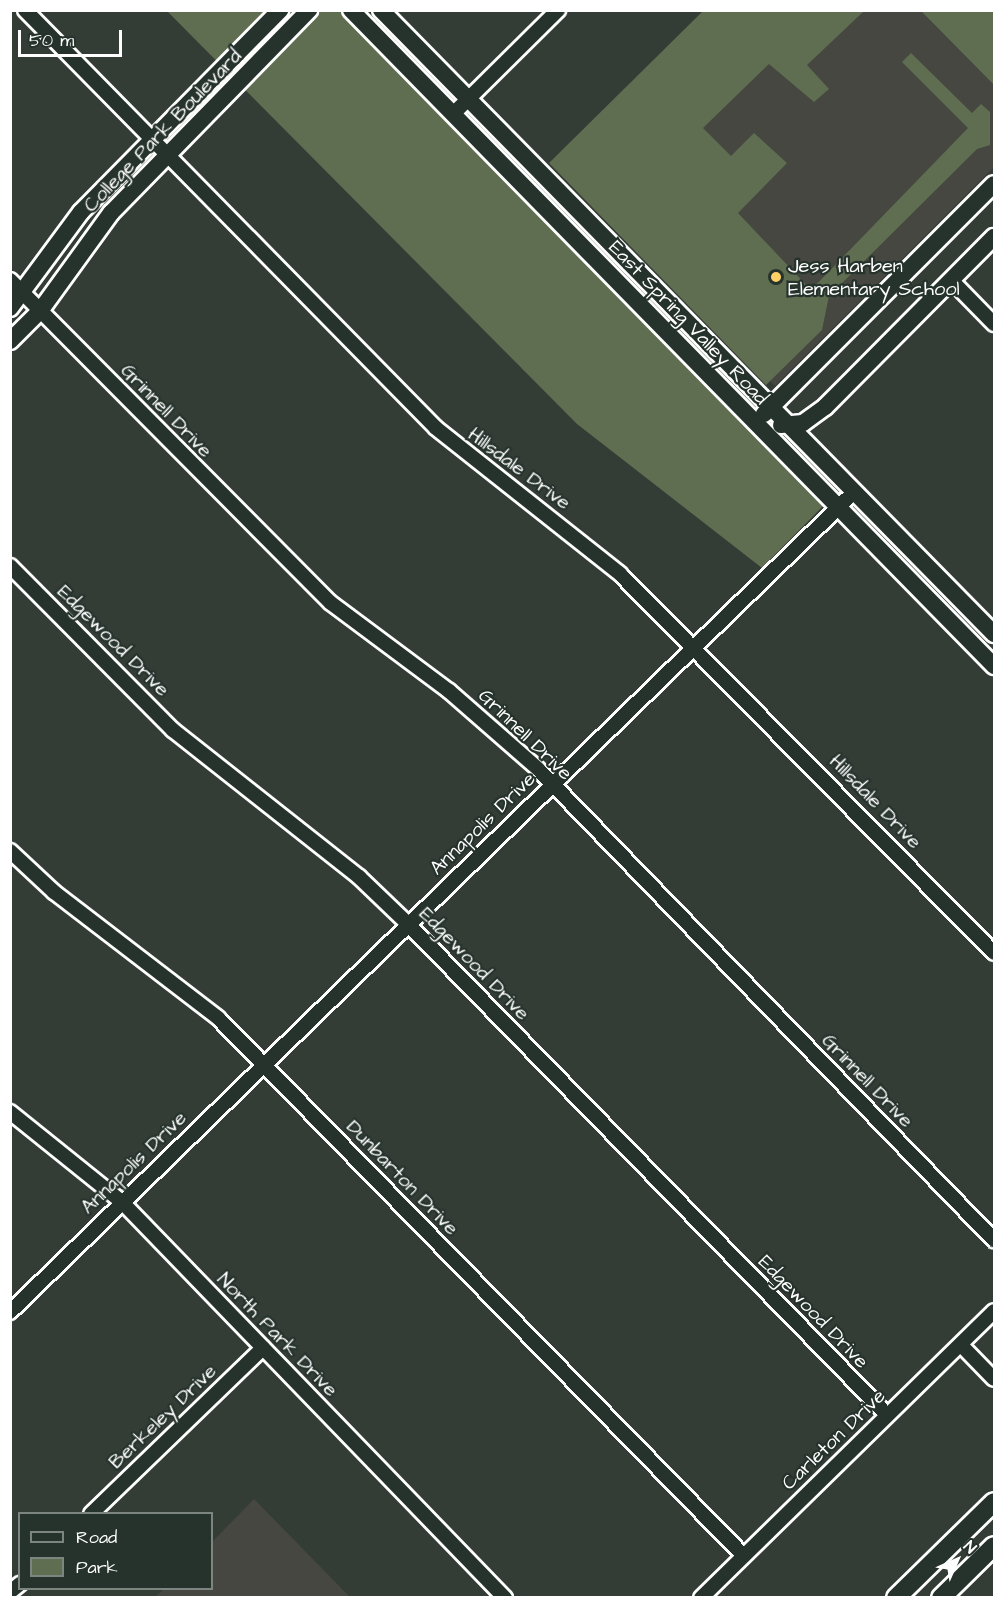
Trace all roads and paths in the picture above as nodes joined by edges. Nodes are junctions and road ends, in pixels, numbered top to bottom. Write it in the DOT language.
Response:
graph roads {
  1 [pos="25,10"];
  2 [pos="280,10"];
  3 [pos="309,10"];
  4 [pos="351,10"];
  5 [pos="381,10"];
  6 [pos="558,10"];
  7 [pos="468,99"];
  8 [pos="453,114"];
  9 [pos="152,139"];
  10 [pos="165,153"];
  11 [pos="994,184"];
  12 [pos="994,237"];
  13 [pos="10,280"];
  14 [pos="952,281"];
  15 [pos="23,293"];
  16 [pos="10,308"];
  17 [pos="40,311"];
  18 [pos="994,324"];
  19 [pos="10,342"];
  20 [pos="772,407"];
  21 [pos="756,422"];
  22 [pos="790,427"];
  23 [pos="854,492"];
  24 [pos="838,507"];
  25 [pos="10,566"];
  26 [pos="994,634"];
  27 [pos="695,646"];
  28 [pos="994,666"];
  29 [pos="552,784"];
  30 [pos="10,851"];
  31 [pos="408,924"];
  32 [pos="994,953"];
  33 [pos="264,1064"];
  34 [pos="10,1112"];
  35 [pos="122,1203"];
  36 [pos="994,1240"];
  37 [pos="994,1311"];
  38 [pos="10,1312"];
  39 [pos="961,1345"];
  40 [pos="262,1348"];
  41 [pos="994,1379"];
  42 [pos="887,1415"];
  43 [pos="994,1502"];
  44 [pos="93,1512"];
  45 [pos="994,1546"];
  46 [pos="744,1556"];
  47 [pos="505,1598"];
  48 [pos="701,1598"];
  49 [pos="896,1598"];
  50 [pos="941,1598"];
  1 -- 9 [label="street, Hillsdale Drive"];
  2 -- 9 [label="street, College Park Boulevard"];
  3 -- 10 [label="street, College Park Boulevard"];
  4 -- 8 [label="street, East Spring Valley Road"];
  5 -- 7 [label="street, East Spring Valley Road"];
  6 -- 7 [label="street"];
  7 -- 8 [label="street"];
  7 -- 20 [label="street, East Spring Valley Road"];
  8 -- 21 [label="street, East Spring Valley Road"];
  9 -- 10 [label="street, Hillsdale Drive"];
  9 -- 15 [label="street, College Park Boulevard"];
  10 -- 17 [label="street, College Park Boulevard"];
  10 -- 27 [label="street, Hillsdale Drive"];
  11 -- 20 [label="street"];
  12 -- 14 [label="street"];
  13 -- 15 [label="street, Grinnell Drive"];
  14 -- 18 [label="street"];
  14 -- 22 [label="street"];
  15 -- 16 [label="street, College Park Boulevard"];
  15 -- 17 [label="street, Grinnell Drive"];
  17 -- 19 [label="street, College Park Boulevard"];
  17 -- 29 [label="street, Grinnell Drive"];
  20 -- 21 [label="street"];
  20 -- 22 [label="street, East Spring Valley Road"];
  21 -- 22 [label="street"];
  21 -- 24 [label="street, East Spring Valley Road"];
  22 -- 23 [label="street, East Spring Valley Road"];
  23 -- 24 [label="street, Annapolis Drive"];
  23 -- 26 [label="street, East Spring Valley Road"];
  24 -- 27 [label="street, Annapolis Drive"];
  24 -- 28 [label="street, East Spring Valley Road"];
  25 -- 31 [label="street, Edgewood Drive"];
  27 -- 29 [label="street, Annapolis Drive"];
  27 -- 32 [label="street, Hillsdale Drive"];
  29 -- 31 [label="street, Annapolis Drive"];
  29 -- 36 [label="street, Grinnell Drive"];
  30 -- 33 [label="street, Dunbarton Drive"];
  31 -- 33 [label="street, Annapolis Drive"];
  31 -- 42 [label="street, Edgewood Drive"];
  33 -- 35 [label="street, Annapolis Drive"];
  33 -- 46 [label="street, Dunbarton Drive"];
  34 -- 35 [label="street, North Park Drive"];
  35 -- 38 [label="street, Annapolis Drive"];
  35 -- 40 [label="street, North Park Drive"];
  37 -- 39 [label="street, Carleton Drive"];
  39 -- 41 [label="street"];
  39 -- 42 [label="street, Carleton Drive"];
  40 -- 44 [label="street, Berkeley Drive"];
  40 -- 47 [label="street, North Park Drive"];
  42 -- 46 [label="street, Carleton Drive"];
  43 -- 49 [label="main road"];
  45 -- 50 [label="main road"];
  46 -- 48 [label="street, Carleton Drive"];
}
